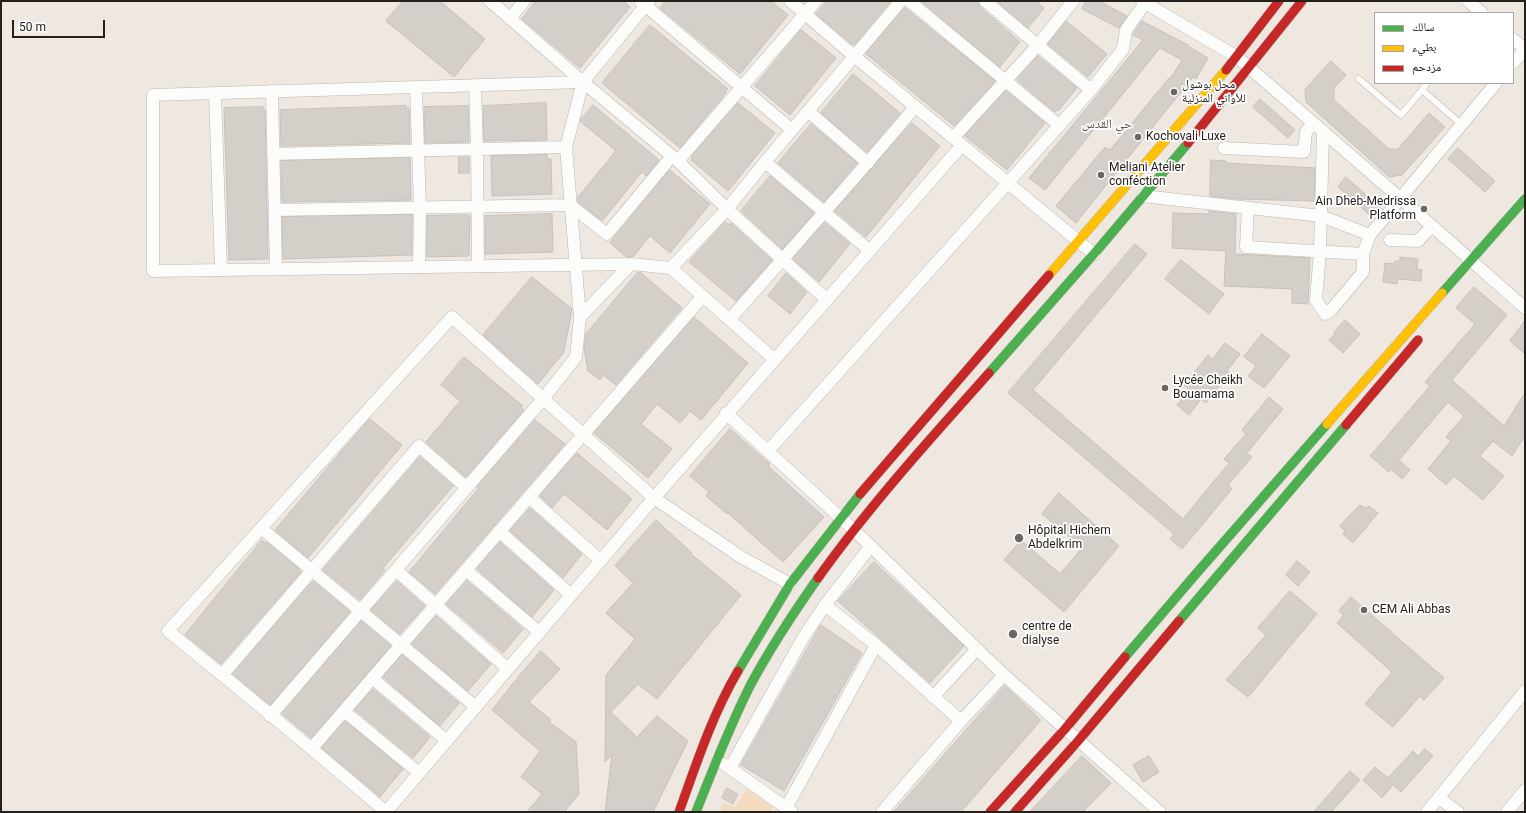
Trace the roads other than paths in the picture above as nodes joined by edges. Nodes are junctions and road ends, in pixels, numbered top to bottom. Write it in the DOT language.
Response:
graph roads {
  1 [pos="490,1"];
  2 [pos="524,1"];
  3 [pos="790,1"];
  4 [pos="816,1"];
  5 [pos="901,1"];
  6 [pos="909,1"];
  7 [pos="985,1"];
  8 [pos="1073,1"];
  9 [pos="1279,1"];
  10 [pos="1302,1"];
  11 [pos="1468,1"];
  12 [pos="1143,2"];
  13 [pos="645,3"];
  14 [pos="1481,12"];
  15 [pos="805,14"];
  16 [pos="510,19"];
  17 [pos="1514,40"];
  18 [pos="1038,45"];
  19 [pos="1525,49"];
  20 [pos="854,56"];
  21 [pos="1237,57"];
  22 [pos="1514,62"];
  23 [pos="1250,68"];
  24 [pos="1359,79"];
  25 [pos="1005,81"];
  26 [pos="583,82"];
  27 [pos="1426,84"];
  28 [pos="1495,84"];
  29 [pos="475,86"];
  30 [pos="742,86"];
  31 [pos="416,87"];
  32 [pos="1091,90"];
  33 [pos="1422,90"];
  34 [pos="272,91"];
  35 [pos="215,94"];
  36 [pos="915,107"];
  37 [pos="808,111"];
  38 [pos="1314,123"];
  39 [pos="1462,124"];
  40 [pos="1059,125"];
  41 [pos="792,130"];
  42 [pos="1323,131"];
  43 [pos="957,141"];
  44 [pos="566,147"];
  45 [pos="1224,148"];
  46 [pos="477,149"];
  47 [pos="418,150"];
  48 [pos="273,154"];
  49 [pos="675,158"];
  50 [pos="765,162"];
  51 [pos="868,163"];
  52 [pos="1007,182"];
  53 [pos="1143,196"];
  54 [pos="1400,198"];
  55 [pos="1525,199"];
  56 [pos="570,206"];
  57 [pos="477,207"];
  58 [pos="420,208"];
  59 [pos="1248,208"];
  60 [pos="727,209"];
  61 [pos="275,210"];
  62 [pos="825,212"];
  63 [pos="1321,216"];
  64 [pos="1432,226"];
  65 [pos="1370,235"];
  66 [pos="1390,240"];
  67 [pos="1078,241"];
  68 [pos="869,250"];
  69 [pos="1320,252"];
  70 [pos="1094,254"];
  71 [pos="1363,254"];
  72 [pos="782,260"];
  73 [pos="1470,260"];
  74 [pos="631,264"];
  75 [pos="576,265"];
  76 [pos="478,266"];
  77 [pos="419,267"];
  78 [pos="671,268"];
  79 [pos="276,269"];
  80 [pos="221,270"];
  81 [pos="703,296"];
  82 [pos="826,299"];
  83 [pos="1525,308"];
  84 [pos="580,317"];
  85 [pos="730,319"];
  86 [pos="1423,335"];
  87 [pos="774,359"];
  88 [pos="543,399"];
  89 [pos="726,414"];
  90 [pos="583,434"];
  91 [pos="768,451"];
  92 [pos="467,488"];
  93 [pos="529,497"];
  94 [pos="654,498"];
  95 [pos="841,518"];
  96 [pos="261,528"];
  97 [pos="854,530"];
  98 [pos="499,531"];
  99 [pos="871,546"];
  100 [pos="600,560"];
  101 [pos="312,570"];
  102 [pos="396,570"];
  103 [pos="466,570"];
  104 [pos="790,584"];
  105 [pos="571,595"];
  106 [pos="436,605"];
  107 [pos="825,605"];
  108 [pos="361,610"];
  109 [pos="539,632"];
  110 [pos="402,644"];
  111 [pos="876,645"];
  112 [pos="977,649"];
  113 [pos="508,669"];
  114 [pos="222,675"];
  115 [pos="1004,675"];
  116 [pos="372,678"];
  117 [pos="1525,691"];
  118 [pos="934,697"];
  119 [pos="476,707"];
  120 [pos="344,711"];
  121 [pos="270,716"];
  122 [pos="961,721"];
  123 [pos="1065,730"];
  124 [pos="447,741"];
  125 [pos="1078,741"];
  126 [pos="312,748"];
  127 [pos="701,750"];
  128 [pos="716,758"];
  129 [pos="730,768"];
  130 [pos="419,774"];
  131 [pos="1525,790"];
  132 [pos="1439,798"];
  133 [pos="789,810"];
  134 [pos="386,812"];
  135 [pos="679,812"];
  136 [pos="696,812"];
  137 [pos="882,812"];
  138 [pos="990,812"];
  139 [pos="1015,812"];
  140 [pos="1160,812"];
  141 [pos="1427,812"];
  142 [pos="1458,812"];
  143 [pos="1507,812"];
  1 -- 16 [label="street"];
  2 -- 16 [label="street"];
  3 -- 15 [label="street"];
  4 -- 15 [label="street"];
  5 -- 20 [label="street"];
  6 -- 25 [label="street"];
  7 -- 18 [label="street"];
  8 -- 18 [label="street"];
  9 -- 21 [label="main road"];
  10 -- 23 [label="main road"];
  11 -- 14 [label="street"];
  12 -- 21 [label="street"];
  12 -- 32 [label="street"];
  13 -- 26 [label="street"];
  13 -- 30 [label="street"];
  15 -- 20 [label="street"];
  15 -- 30 [label="street"];
  16 -- 26 [label="street"];
  17 -- 19 [label="street"];
  18 -- 25 [label="street"];
  18 -- 32 [label="street"];
  19 -- 22 [label="street"];
  20 -- 36 [label="street"];
  20 -- 37 [label="street"];
  21 -- 23 [label="street"];
  21 -- 67 [label="main road"];
  23 -- 38 [label="street"];
  23 -- 53 [label="main road"];
  24 -- 33 [label="lane"];
  25 -- 40 [label="street"];
  25 -- 43 [label="street"];
  26 -- 29 [label="street"];
  26 -- 44 [label="street"];
  26 -- 49 [label="street"];
  27 -- 33 [label="lane"];
  28 -- 39 [label="street"];
  29 -- 31 [label="street"];
  29 -- 46 [label="street"];
  30 -- 41 [label="street"];
  30 -- 49 [label="street"];
  31 -- 34 [label="street"];
  31 -- 47 [label="street"];
  32 -- 40 [label="street"];
  33 -- 39 [label="lane"];
  34 -- 35 [label="street"];
  34 -- 48 [label="street"];
  35 -- 80 [label="street"];
  35 -- 80 [label="street"];
  36 -- 43 [label="street"];
  36 -- 51 [label="street"];
  37 -- 41 [label="street"];
  37 -- 51 [label="street"];
  38 -- 42 [label="street"];
  38 -- 45 [label="street"];
  39 -- 54 [label="street"];
  40 -- 52 [label="street"];
  41 -- 50 [label="street"];
  42 -- 54 [label="street"];
  42 -- 63 [label="street"];
  43 -- 52 [label="street"];
  43 -- 68 [label="street"];
  44 -- 46 [label="street"];
  44 -- 56 [label="street"];
  46 -- 47 [label="street"];
  46 -- 57 [label="street"];
  47 -- 48 [label="street"];
  47 -- 58 [label="street"];
  48 -- 61 [label="street"];
  49 -- 56 [label="street"];
  49 -- 60 [label="street"];
  50 -- 60 [label="street"];
  50 -- 62 [label="street"];
  51 -- 62 [label="street"];
  52 -- 67 [label="street"];
  52 -- 91 [label="street"];
  53 -- 59 [label="street"];
  53 -- 70 [label="main road"];
  54 -- 64 [label="street"];
  54 -- 65 [label="street"];
  55 -- 73 [label="main road"];
  56 -- 57 [label="street"];
  56 -- 75 [label="street"];
  57 -- 58 [label="street"];
  57 -- 76 [label="street"];
  58 -- 61 [label="street"];
  58 -- 77 [label="street"];
  59 -- 63 [label="street"];
  59 -- 69 [label="street"];
  60 -- 72 [label="street"];
  60 -- 78 [label="street"];
  61 -- 79 [label="street"];
  62 -- 68 [label="street"];
  62 -- 72 [label="street"];
  63 -- 65 [label="street"];
  63 -- 69 [label="street"];
  64 -- 66 [label="street"];
  64 -- 73 [label="street"];
  65 -- 71 [label="street"];
  67 -- 70 [label="street"];
  67 -- 95 [label="main road"];
  68 -- 82 [label="street"];
  69 -- 71 [label="street"];
  69 -- 71 [label="street"];
  70 -- 97 [label="main road"];
  72 -- 82 [label="street"];
  72 -- 85 [label="street"];
  73 -- 83 [label="street"];
  73 -- 123 [label="main road"];
  74 -- 75 [label="street"];
  74 -- 78 [label="street"];
  74 -- 84 [label="street"];
  75 -- 76 [label="street"];
  75 -- 84 [label="street"];
  76 -- 77 [label="street"];
  77 -- 79 [label="street"];
  78 -- 81 [label="street"];
  79 -- 80 [label="street"];
  81 -- 85 [label="street"];
  81 -- 90 [label="street"];
  82 -- 87 [label="street"];
  84 -- 88 [label="street"];
  85 -- 87 [label="street"];
  86 -- 125 [label="main road"];
  87 -- 89 [label="street"];
  88 -- 90 [label="street"];
  88 -- 92 [label="street"];
  88 -- 96 [label="street"];
  89 -- 91 [label="street"];
  89 -- 94 [label="street"];
  90 -- 93 [label="street"];
  90 -- 94 [label="street"];
  91 -- 95 [label="street"];
  92 -- 101 [label="street"];
  92 -- 102 [label="street"];
  93 -- 98 [label="street"];
  93 -- 100 [label="street"];
  94 -- 100 [label="street"];
  94 -- 104 [label="street"];
  95 -- 97 [label="street"];
  95 -- 104 [label="main road"];
  96 -- 101 [label="street"];
  96 -- 114 [label="street"];
  97 -- 99 [label="street"];
  97 -- 128 [label="main road"];
  98 -- 103 [label="street"];
  98 -- 105 [label="street"];
  99 -- 107 [label="street"];
  99 -- 112 [label="street"];
  100 -- 105 [label="street"];
  101 -- 108 [label="street"];
  101 -- 114 [label="street"];
  102 -- 106 [label="street"];
  102 -- 108 [label="street"];
  103 -- 106 [label="street"];
  103 -- 109 [label="street"];
  104 -- 127 [label="main road"];
  105 -- 109 [label="street"];
  106 -- 110 [label="street"];
  106 -- 113 [label="street"];
  107 -- 111 [label="street"];
  107 -- 129 [label="street"];
  108 -- 110 [label="street"];
  108 -- 121 [label="street"];
  109 -- 113 [label="street"];
  110 -- 116 [label="street"];
  110 -- 119 [label="street"];
  111 -- 118 [label="street"];
  111 -- 133 [label="street"];
  112 -- 115 [label="street"];
  112 -- 118 [label="street"];
  113 -- 119 [label="street"];
  114 -- 121 [label="street"];
  115 -- 122 [label="street"];
  115 -- 123 [label="street"];
  116 -- 120 [label="street"];
  116 -- 124 [label="street"];
  117 -- 132 [label="street"];
  118 -- 122 [label="street"];
  119 -- 124 [label="street"];
  120 -- 126 [label="street"];
  120 -- 130 [label="street"];
  121 -- 126 [label="street"];
  122 -- 137 [label="street"];
  123 -- 125 [label="street"];
  123 -- 138 [label="main road"];
  124 -- 130 [label="street"];
  125 -- 139 [label="main road"];
  125 -- 140 [label="street"];
  126 -- 134 [label="street"];
  127 -- 128 [label="street"];
  127 -- 135 [label="main road"];
  128 -- 129 [label="street"];
  128 -- 136 [label="main road"];
  129 -- 133 [label="street"];
  130 -- 134 [label="street"];
  131 -- 143 [label="street"];
  132 -- 141 [label="street"];
  132 -- 142 [label="street"];
}
